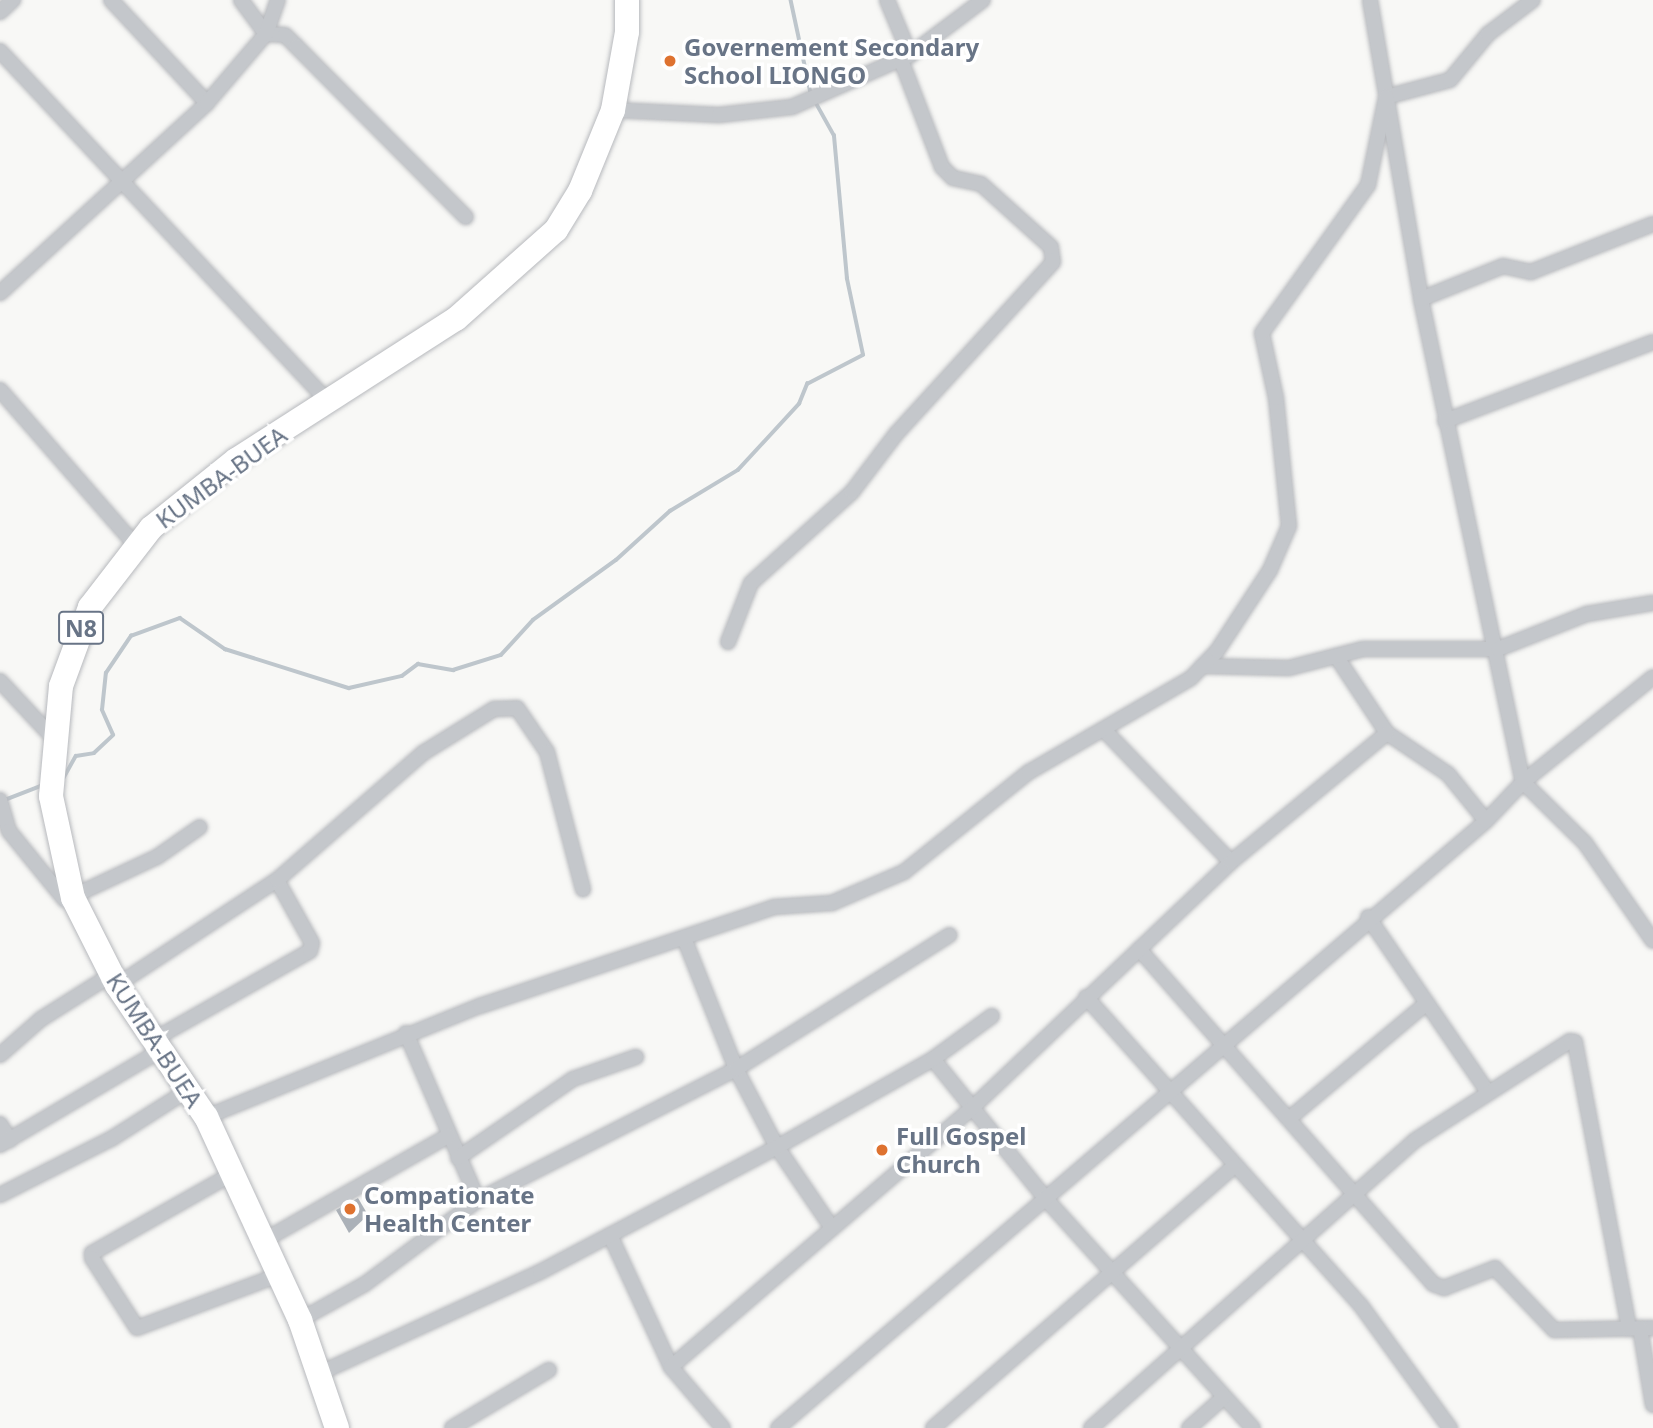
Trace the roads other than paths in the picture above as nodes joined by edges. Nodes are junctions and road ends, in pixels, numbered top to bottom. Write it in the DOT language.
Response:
graph roads {
  1 [pos="13,0"];
  2 [pos="111,0"];
  3 [pos="241,0"];
  4 [pos="278,0"];
  5 [pos="627,0"];
  6 [pos="887,0"];
  7 [pos="983,0"];
  8 [pos="1370,0"];
  9 [pos="1533,0"];
  10 [pos="0,12"];
  11 [pos="266,34"];
  12 [pos="0,51"];
  13 [pos="905,58"];
  14 [pos="1386,97"];
  15 [pos="207,103"];
  16 [pos="613,110"];
  17 [pos="124,185"];
  18 [pos="466,217"];
  19 [pos="1653,224"];
  20 [pos="0,293"];
  21 [pos="1421,299"];
  22 [pos="1653,342"];
  23 [pos="0,390"];
  24 [pos="328,401"];
  25 [pos="1445,421"];
  26 [pos="136,546"];
  27 [pos="1653,603"];
  28 [pos="728,642"];
  29 [pos="1498,649"];
  30 [pos="1336,656"];
  31 [pos="1202,666"];
  32 [pos="1653,677"];
  33 [pos="0,681"];
  34 [pos="1104,730"];
  35 [pos="1387,733"];
  36 [pos="54,740"];
  37 [pos="1523,782"];
  38 [pos="0,800"];
  39 [pos="1486,821"];
  40 [pos="200,827"];
  41 [pos="1231,862"];
  42 [pos="277,880"];
  43 [pos="583,889"];
  44 [pos="73,898"];
  45 [pos="1368,917"];
  46 [pos="950,935"];
  47 [pos="684,938"];
  48 [pos="1653,942"];
  49 [pos="1139,949"];
  50 [pos="114,980"];
  51 [pos="1086,997"];
  52 [pos="1427,1003"];
  53 [pos="992,1016"];
  54 [pos="406,1033"];
  55 [pos="1223,1044"];
  56 [pos="154,1047"];
  57 [pos="0,1055"];
  58 [pos="636,1057"];
  59 [pos="933,1059"];
  60 [pos="737,1069"];
  61 [pos="1487,1091"];
  62 [pos="1168,1092"];
  63 [pos="185,1093"];
  64 [pos="972,1108"];
  65 [pos="206,1117"];
  66 [pos="1291,1117"];
  67 [pos="0,1124"];
  68 [pos="448,1136"];
  69 [pos="5,1143"];
  70 [pos="777,1147"];
  71 [pos="458,1158"];
  72 [pos="1233,1167"];
  73 [pos="230,1175"];
  74 [pos="1357,1192"];
  75 [pos="0,1195"];
  76 [pos="1045,1198"];
  77 [pos="478,1200"];
  78 [pos="832,1228"];
  79 [pos="610,1235"];
  80 [pos="264,1241"];
  81 [pos="1301,1242"];
  82 [pos="279,1275"];
  83 [pos="1113,1275"];
  84 [pos="300,1320"];
  85 [pos="1641,1328"];
  86 [pos="1180,1350"];
  87 [pos="671,1367"];
  88 [pos="550,1370"];
  89 [pos="318,1374"];
  90 [pos="1224,1397"];
  91 [pos="1653,1405"];
  92 [pos="337,1428"];
  93 [pos="452,1428"];
  94 [pos="723,1428"];
  95 [pos="778,1428"];
  96 [pos="933,1428"];
  97 [pos="1091,1428"];
  98 [pos="1189,1428"];
  99 [pos="1253,1428"];
  100 [pos="1450,1428"];
  1 -- 10 [label="street"];
  2 -- 15 [label="street"];
  3 -- 11 [label="street"];
  4 -- 11 [label="street"];
  5 -- 16 [label="highway, KUMBA-BUEA / N8"];
  6 -- 13 [label="street"];
  7 -- 13 [label="street"];
  8 -- 14 [label="street"];
  9 -- 14 [label="street"];
  11 -- 15 [label="street"];
  11 -- 18 [label="street"];
  12 -- 17 [label="street"];
  13 -- 16 [label="street"];
  13 -- 28 [label="street"];
  14 -- 21 [label="street"];
  14 -- 31 [label="street"];
  15 -- 17 [label="street"];
  16 -- 24 [label="highway, KUMBA-BUEA / N8"];
  17 -- 20 [label="street"];
  17 -- 24 [label="street"];
  19 -- 21 [label="street"];
  21 -- 25 [label="street"];
  22 -- 25 [label="street"];
  23 -- 26 [label="street"];
  24 -- 26 [label="highway, KUMBA-BUEA / N8"];
  25 -- 29 [label="street"];
  26 -- 36 [label="highway, KUMBA-BUEA / N8"];
  27 -- 29 [label="street"];
  29 -- 30 [label="street"];
  29 -- 37 [label="street"];
  30 -- 31 [label="street"];
  30 -- 35 [label="street"];
  31 -- 34 [label="street"];
  32 -- 37 [label="street"];
  33 -- 36 [label="street"];
  34 -- 41 [label="street"];
  34 -- 47 [label="street"];
  35 -- 39 [label="street"];
  35 -- 41 [label="street"];
  36 -- 44 [label="highway, KUMBA-BUEA / N8"];
  37 -- 39 [label="street"];
  37 -- 48 [label="street"];
  38 -- 44 [label="street"];
  39 -- 45 [label="street"];
  40 -- 44 [label="street"];
  41 -- 49 [label="street"];
  42 -- 43 [label="street"];
  42 -- 50 [label="street"];
  42 -- 56 [label="street"];
  44 -- 50 [label="highway, KUMBA-BUEA / N8"];
  45 -- 52 [label="street"];
  45 -- 55 [label="street"];
  46 -- 60 [label="street"];
  47 -- 54 [label="street"];
  47 -- 60 [label="street"];
  49 -- 51 [label="street"];
  49 -- 55 [label="street"];
  50 -- 56 [label="highway, KUMBA-BUEA / N8"];
  50 -- 57 [label="street"];
  51 -- 62 [label="street"];
  51 -- 64 [label="street"];
  52 -- 61 [label="street"];
  52 -- 66 [label="street"];
  53 -- 59 [label="street"];
  54 -- 65 [label="street"];
  54 -- 68 [label="street"];
  55 -- 62 [label="street"];
  55 -- 66 [label="street"];
  56 -- 63 [label="highway, KUMBA-BUEA / N8"];
  56 -- 69 [label="street"];
  58 -- 71 [label="street"];
  59 -- 64 [label="street"];
  59 -- 70 [label="street"];
  60 -- 70 [label="street"];
  60 -- 77 [label="street"];
  61 -- 74 [label="street"];
  61 -- 85 [label="street"];
  62 -- 72 [label="street"];
  62 -- 76 [label="street"];
  63 -- 65 [label="highway, KUMBA-BUEA / N8"];
  63 -- 75 [label="street"];
  64 -- 76 [label="street"];
  64 -- 78 [label="street"];
  65 -- 73 [label="highway, KUMBA-BUEA / N8"];
  66 -- 74 [label="street"];
  67 -- 69 [label="street"];
  68 -- 71 [label="street"];
  68 -- 80 [label="street"];
  70 -- 78 [label="street"];
  70 -- 79 [label="street"];
  71 -- 77 [label="street"];
  72 -- 81 [label="street"];
  72 -- 83 [label="street"];
  73 -- 80 [label="highway, KUMBA-BUEA / N8"];
  73 -- 82 [label="street"];
  74 -- 81 [label="street"];
  74 -- 85 [label="street"];
  76 -- 83 [label="street"];
  76 -- 95 [label="street"];
  77 -- 84 [label="street"];
  78 -- 87 [label="street"];
  79 -- 87 [label="street"];
  79 -- 89 [label="street"];
  80 -- 82 [label="highway, KUMBA-BUEA / N8"];
  81 -- 86 [label="street"];
  81 -- 100 [label="street"];
  82 -- 84 [label="highway, KUMBA-BUEA / N8"];
  83 -- 86 [label="street"];
  83 -- 96 [label="street"];
  84 -- 89 [label="highway, KUMBA-BUEA / N8"];
  85 -- 91 [label="street"];
  86 -- 90 [label="street"];
  86 -- 97 [label="street"];
  87 -- 94 [label="street"];
  88 -- 93 [label="street"];
  89 -- 92 [label="highway, KUMBA-BUEA / N8"];
  90 -- 98 [label="street"];
  90 -- 99 [label="street"];
}
